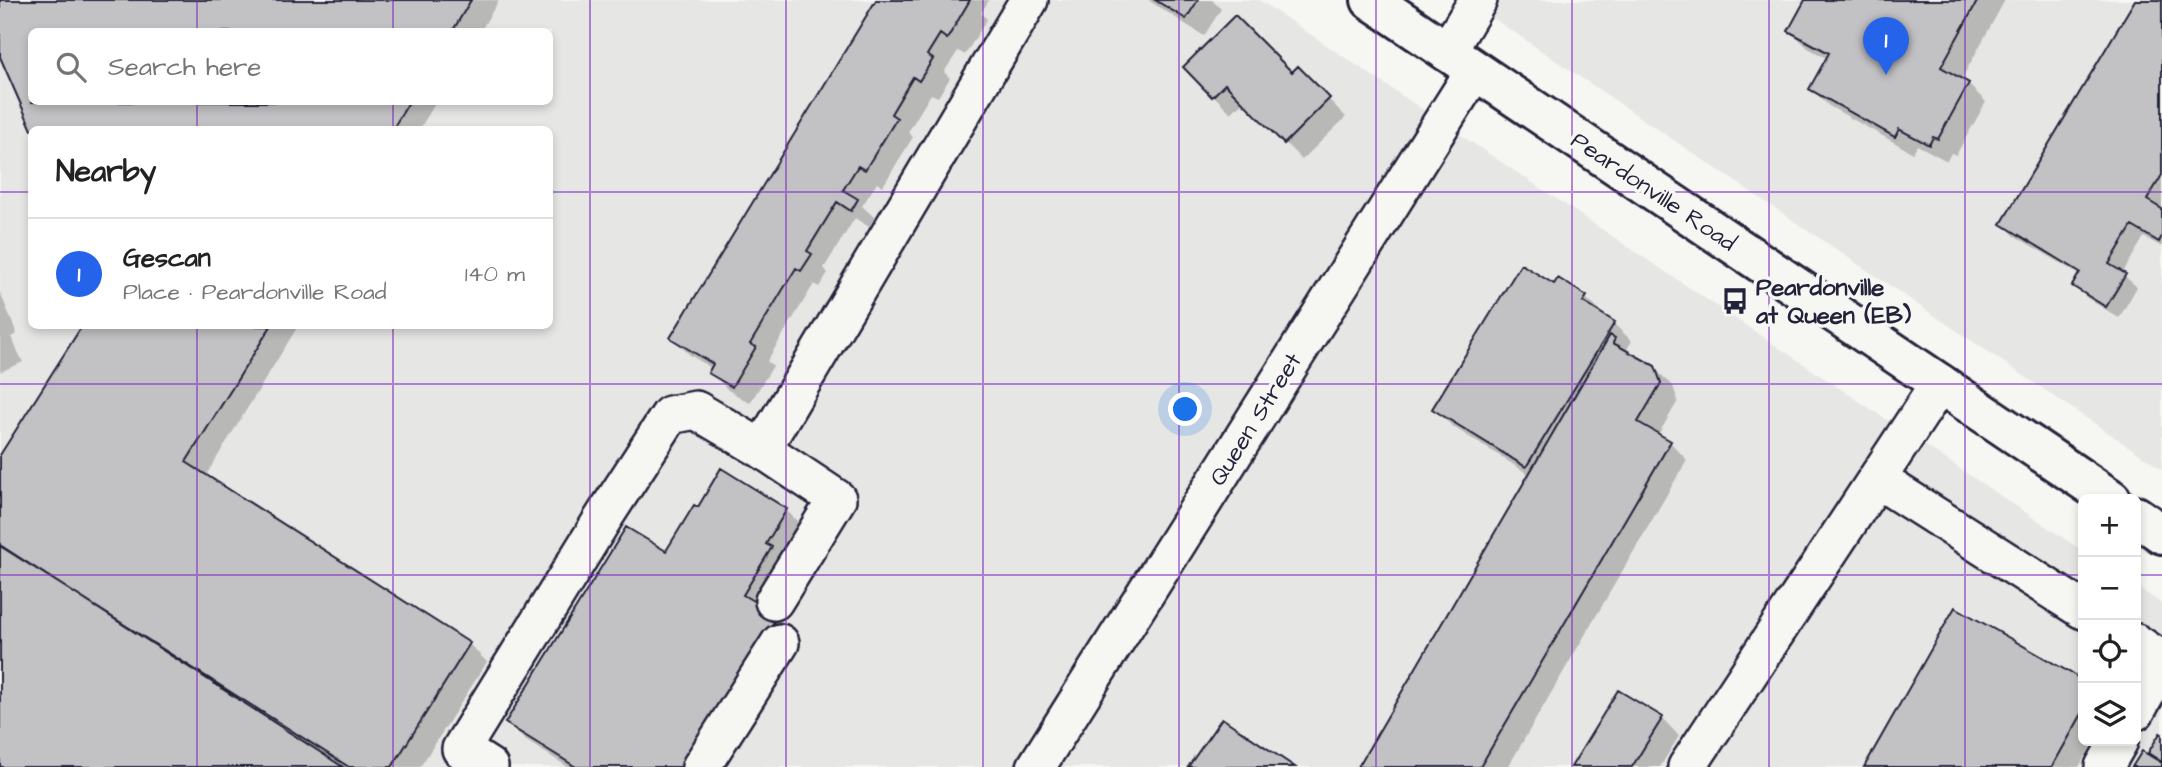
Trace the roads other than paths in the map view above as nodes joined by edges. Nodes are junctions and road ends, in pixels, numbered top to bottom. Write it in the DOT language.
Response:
graph roads {
  1 [pos="1029,0"];
  2 [pos="1371,0"];
  3 [pos="1478,0"];
  4 [pos="1461,61"];
  5 [pos="1940,383"];
  6 [pos="762,449"];
  7 [pos="1877,479"];
  8 [pos="2104,494"];
  9 [pos="2141,519"];
  10 [pos="2162,534"];
  11 [pos="774,601"];
  12 [pos="2078,607"];
  13 [pos="780,643"];
  14 [pos="2141,646"];
  15 [pos="2162,660"];
  16 [pos="2162,665"];
  17 [pos="2141,702"];
  18 [pos="2116,746"];
  19 [pos="489,767"];
  20 [pos="701,767"];
  21 [pos="1036,767"];
  22 [pos="1687,767"];
  23 [pos="2104,767"];
  1 -- 6 [label="street"];
  2 -- 4 [label="main road, Peardonville Road"];
  3 -- 4 [label="street, Queen Street"];
  4 -- 5 [label="main road, Peardonville Road"];
  4 -- 21 [label="street, Queen Street"];
  5 -- 7 [label="street"];
  5 -- 8 [label="main road, Peardonville Road"];
  6 -- 11 [label="street"];
  6 -- 19 [label="street"];
  7 -- 12 [label="street"];
  7 -- 22 [label="street"];
  9 -- 10 [label="main road"];
  13 -- 20 [label="street"];
  14 -- 15 [label="street"];
  16 -- 17 [label="street"];
  18 -- 23 [label="street"];
}
